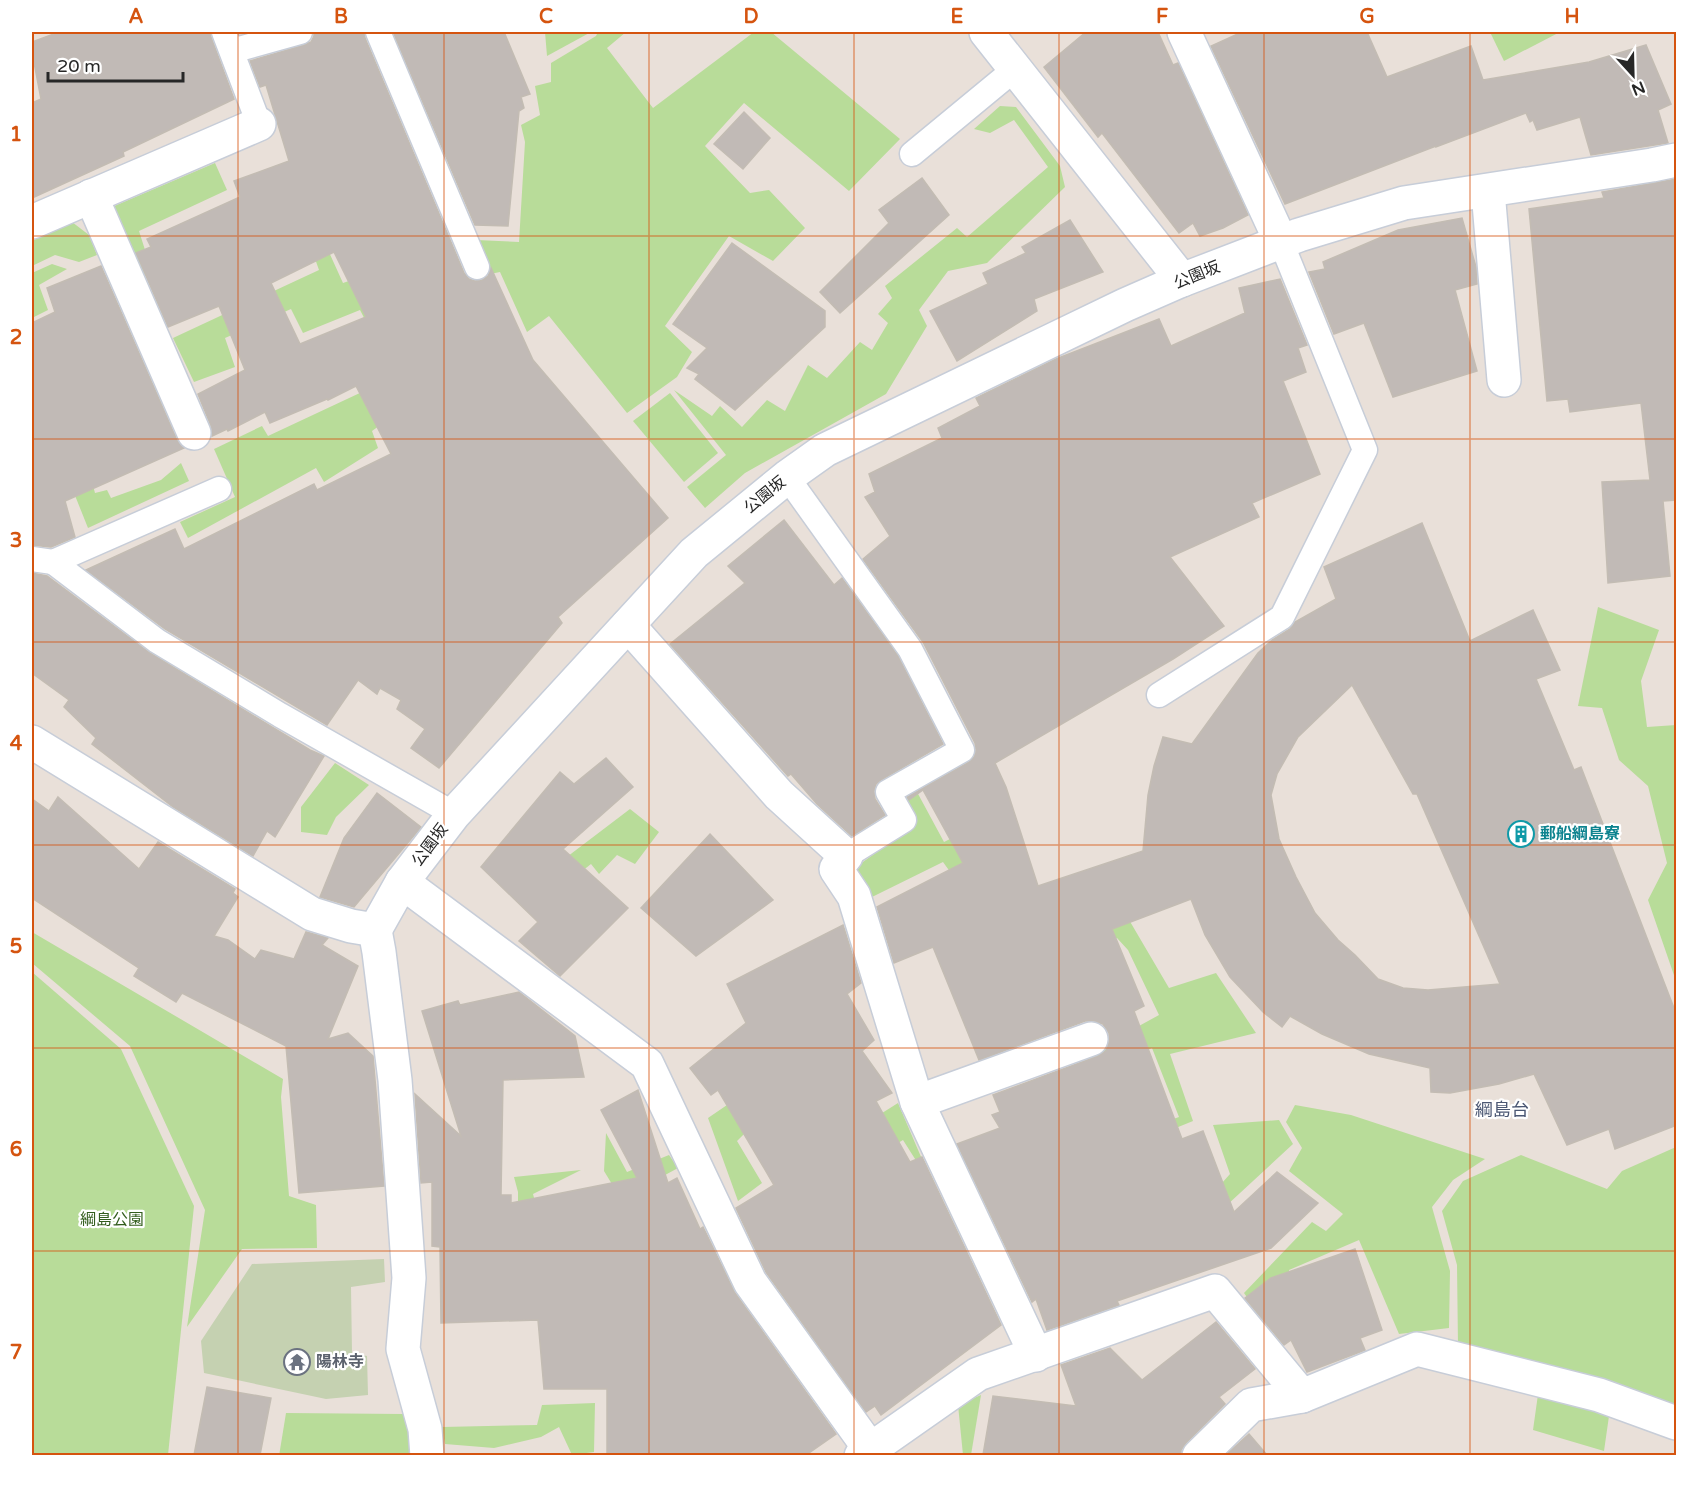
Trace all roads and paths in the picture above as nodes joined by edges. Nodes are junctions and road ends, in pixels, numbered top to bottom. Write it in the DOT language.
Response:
graph roads {
  1 [pos="300,32"];
  2 [pos="378,32"];
  3 [pos="986,32"];
  4 [pos="1185,32"];
  5 [pos="228,41"];
  6 [pos="1015,69"];
  7 [pos="259,124"];
  8 [pos="912,154"];
  9 [pos="1677,160"];
  10 [pos="1488,191"];
  11 [pos="91,196"];
  12 [pos="32,222"];
  13 [pos="1281,242"];
  14 [pos="477,267"];
  15 [pos="1182,280"];
  16 [pos="1504,380"];
  17 [pos="194,433"];
  18 [pos="787,477"];
  19 [pos="219,489"];
  20 [pos="42,561"];
  21 [pos="628,625"];
  22 [pos="1159,695"];
  23 [pos="32,742"];
  24 [pos="454,814"];
  25 [pos="846,856"];
  26 [pos="402,882"];
  27 [pos="375,930"];
  28 [pos="1091,1039"];
  29 [pos="917,1102"];
  30 [pos="1036,1355"];
  31 [pos="1302,1396"];
  32 [pos="1677,1423"];
  33 [pos="865,1452"];
  34 [pos="427,1455"];
  35 [pos="1199,1455"];
  1 -- 5 [label="lane"];
  2 -- 14 [label="lane"];
  3 -- 6 [label="street"];
  4 -- 13 [label="street"];
  5 -- 7 [label="lane"];
  6 -- 8 [label="lane"];
  6 -- 15 [label="street"];
  7 -- 11 [label="street"];
  9 -- 10 [label="street, 公園坂"];
  10 -- 13 [label="street, 公園坂"];
  10 -- 16 [label="street"];
  11 -- 12 [label="street"];
  11 -- 17 [label="street"];
  13 -- 15 [label="street, 公園坂"];
  13 -- 22 [label="lane"];
  15 -- 18 [label="street, 公園坂"];
  18 -- 21 [label="street, 公園坂"];
  18 -- 25 [label="lane"];
  19 -- 20 [label="lane"];
  20 -- 24 [label="lane"];
  21 -- 24 [label="street, 公園坂"];
  21 -- 25 [label="street"];
  23 -- 27 [label="street"];
  24 -- 26 [label="street, 公園坂"];
  25 -- 29 [label="street"];
  26 -- 27 [label="street, 公園坂"];
  26 -- 33 [label="street"];
  27 -- 34 [label="street"];
  28 -- 29 [label="street"];
  29 -- 30 [label="street"];
  30 -- 31 [label="street"];
  30 -- 33 [label="street"];
  31 -- 32 [label="street"];
  31 -- 35 [label="street"];
}
